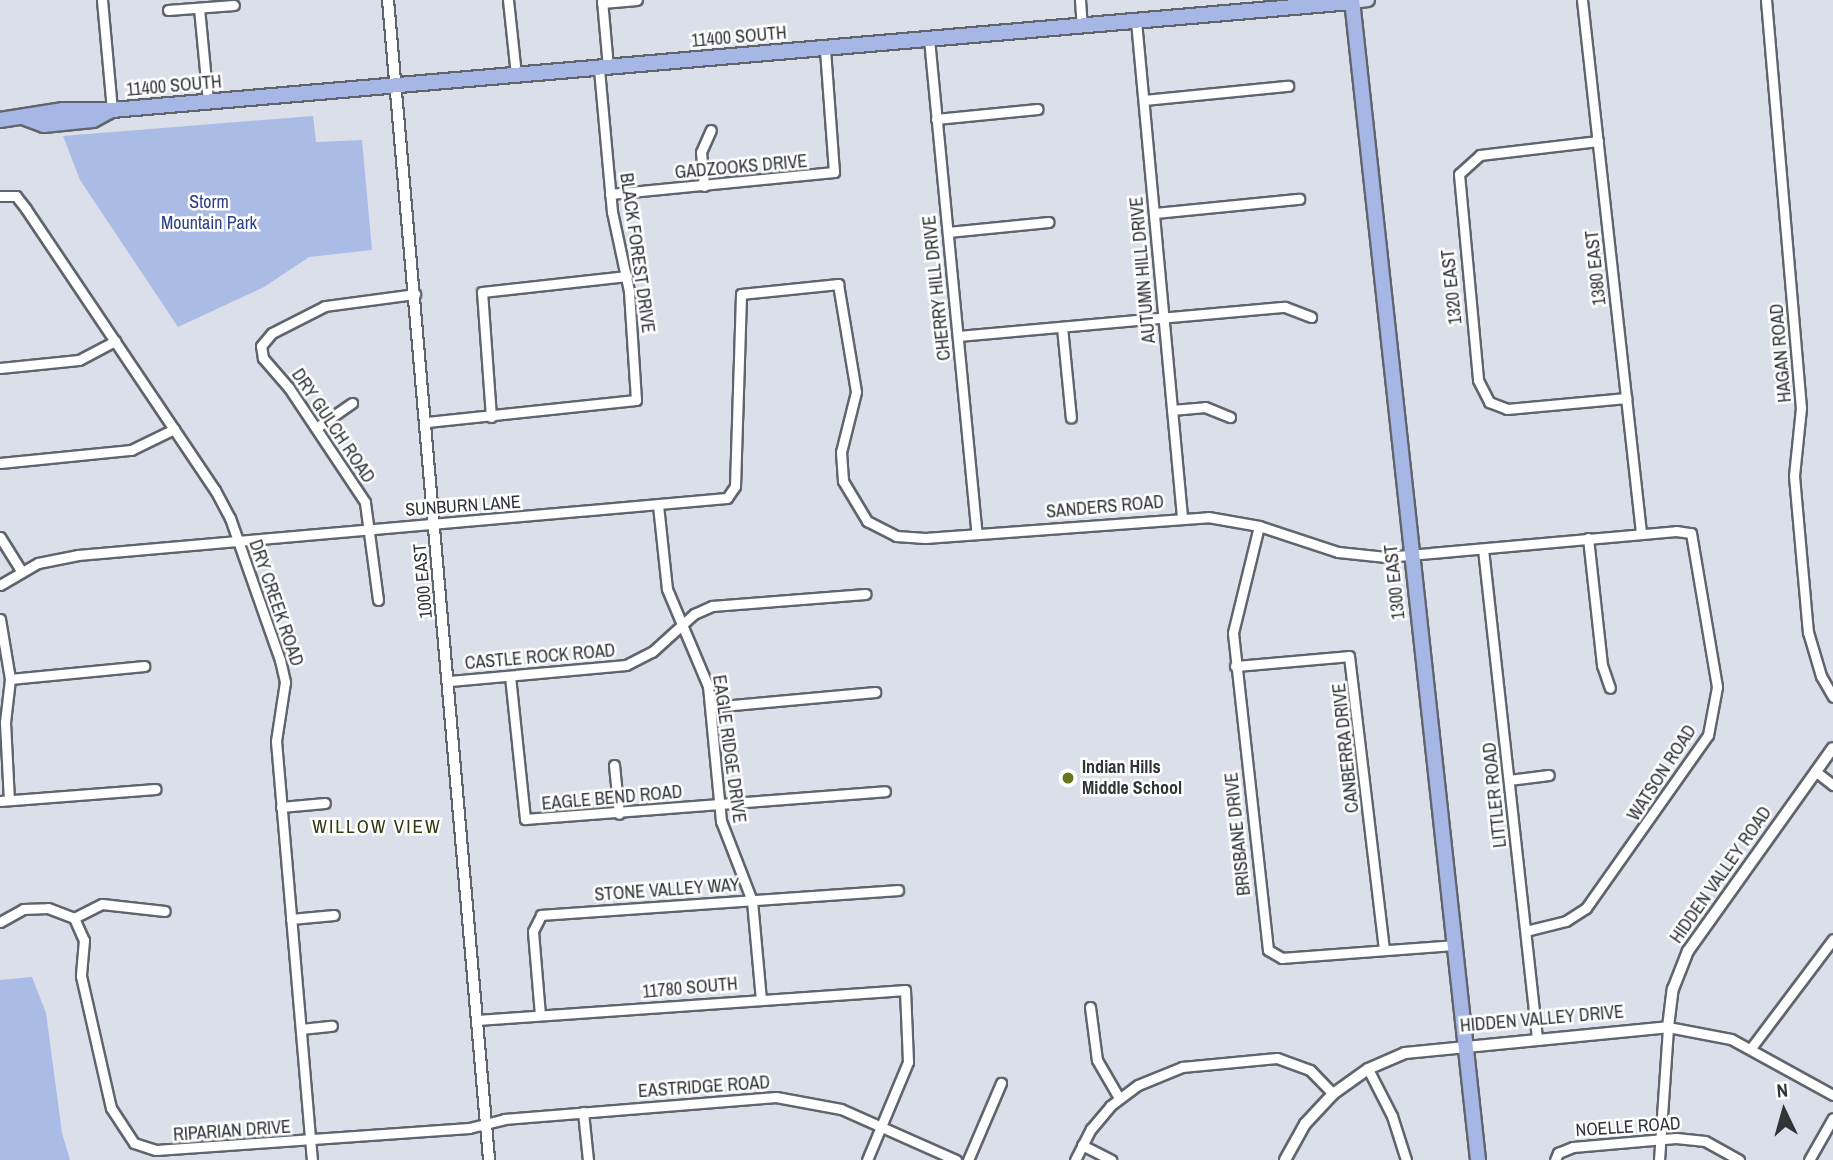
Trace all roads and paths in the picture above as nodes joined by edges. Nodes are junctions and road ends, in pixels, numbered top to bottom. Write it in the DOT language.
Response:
graph roads {
  1 [pos="102,0"];
  2 [pos="387,0"];
  3 [pos="509,0"];
  4 [pos="637,0"];
  5 [pos="1080,0"];
  6 [pos="1368,0"];
  7 [pos="1582,0"];
  8 [pos="1766,0"];
  9 [pos="1352,1"];
  10 [pos="602,2"];
  11 [pos="234,5"];
  12 [pos="199,8"];
  13 [pos="168,10"];
  14 [pos="1136,21"];
  15 [pos="1082,26"];
  16 [pos="929,39"];
  17 [pos="825,48"];
  18 [pos="604,68"];
  19 [pos="516,75"];
  20 [pos="395,86"];
  21 [pos="1288,86"];
  22 [pos="1144,100"];
  23 [pos="208,102"];
  24 [pos="1038,109"];
  25 [pos="112,110"];
  26 [pos="936,119"];
  27 [pos="0,120"];
  28 [pos="711,130"];
  29 [pos="1598,141"];
  30 [pos="704,186"];
  31 [pos="610,194"];
  32 [pos="0,196"];
  33 [pos="1299,199"];
  34 [pos="1155,213"];
  35 [pos="1049,222"];
  36 [pos="948,232"];
  37 [pos="627,276"];
  38 [pos="415,294"];
  39 [pos="741,294"];
  40 [pos="1311,317"];
  41 [pos="1162,318"];
  42 [pos="1062,327"];
  43 [pos="958,336"];
  44 [pos="115,341"];
  45 [pos="0,368"];
  46 [pos="1626,398"];
  47 [pos="352,403"];
  48 [pos="1172,410"];
  49 [pos="491,417"];
  50 [pos="1230,417"];
  51 [pos="1071,418"];
  52 [pos="426,422"];
  53 [pos="316,428"];
  54 [pos="174,429"];
  55 [pos="0,463"];
  56 [pos="658,505"];
  57 [pos="1182,517"];
  58 [pos="435,523"];
  59 [pos="1259,526"];
  60 [pos="371,529"];
  61 [pos="978,533"];
  62 [pos="1640,533"];
  63 [pos="1691,533"];
  64 [pos="0,537"];
  65 [pos="1588,538"];
  66 [pos="238,540"];
  67 [pos="1483,548"];
  68 [pos="1411,556"];
  69 [pos="21,571"];
  70 [pos="0,585"];
  71 [pos="866,594"];
  72 [pos="378,600"];
  73 [pos="0,619"];
  74 [pos="682,624"];
  75 [pos="144,666"];
  76 [pos="1235,666"];
  77 [pos="510,676"];
  78 [pos="10,679"];
  79 [pos="450,681"];
  80 [pos="1610,688"];
  81 [pos="875,692"];
  82 [pos="1833,697"];
  83 [pos="711,707"];
  84 [pos="1833,748"];
  85 [pos="614,765"];
  86 [pos="1815,771"];
  87 [pos="1549,775"];
  88 [pos="1509,780"];
  89 [pos="1833,785"];
  90 [pos="156,789"];
  91 [pos="886,792"];
  92 [pos="5,801"];
  93 [pos="324,803"];
  94 [pos="720,805"];
  95 [pos="281,807"];
  96 [pos="619,814"];
  97 [pos="898,890"];
  98 [pos="752,901"];
  99 [pos="165,911"];
  100 [pos="334,915"];
  101 [pos="74,918"];
  102 [pos="292,919"];
  103 [pos="0,922"];
  104 [pos="1526,931"];
  105 [pos="1833,939"];
  106 [pos="1456,945"];
  107 [pos="1384,950"];
  108 [pos="761,999"];
  109 [pos="1090,1007"];
  110 [pos="540,1015"];
  111 [pos="478,1020"];
  112 [pos="332,1026"];
  113 [pos="1668,1027"];
  114 [pos="301,1029"];
  115 [pos="1537,1037"];
  116 [pos="1467,1044"];
  117 [pos="1751,1048"];
  118 [pos="1368,1069"];
  119 [pos="1001,1083"];
  120 [pos="1333,1094"];
  121 [pos="1833,1095"];
  122 [pos="1119,1098"];
  123 [pos="583,1112"];
  124 [pos="1833,1118"];
  125 [pos="486,1123"];
  126 [pos="882,1127"];
  127 [pos="1658,1139"];
  128 [pos="310,1141"];
  129 [pos="1082,1145"];
  130 [pos="1556,1156"];
  131 [pos="312,1160"];
  132 [pos="489,1160"];
  133 [pos="588,1160"];
  134 [pos="867,1160"];
  135 [pos="956,1160"];
  136 [pos="968,1160"];
  137 [pos="1075,1160"];
  138 [pos="1111,1160"];
  139 [pos="1285,1160"];
  140 [pos="1406,1160"];
  141 [pos="1478,1160"];
  142 [pos="1659,1160"];
  143 [pos="1739,1160"];
  144 [pos="1809,1160"];
  1 -- 25 [label="street"];
  2 -- 20 [label="street, 1000 EAST"];
  3 -- 19 [label="street"];
  4 -- 10 [label="street"];
  5 -- 15 [label="street"];
  6 -- 9 [label="main road, 11400 SOUTH"];
  7 -- 29 [label="street, 1380 EAST"];
  8 -- 82 [label="street, HAGAN ROAD"];
  9 -- 14 [label="main road, 11400 SOUTH"];
  9 -- 68 [label="main road, 1300 EAST"];
  10 -- 18 [label="street, BLACK FOREST DRIVE"];
  11 -- 12 [label="street"];
  12 -- 13 [label="street"];
  12 -- 23 [label="street"];
  14 -- 15 [label="main road, 11400 SOUTH"];
  14 -- 22 [label="street, AUTUMN HILL DRIVE"];
  15 -- 16 [label="main road, 11400 SOUTH"];
  16 -- 17 [label="main road, 11400 SOUTH"];
  16 -- 26 [label="street, CHERRY HILL DRIVE"];
  17 -- 18 [label="main road, 11400 SOUTH"];
  17 -- 30 [label="street, GADZOOKS DRIVE"];
  18 -- 19 [label="main road, 11400 SOUTH"];
  18 -- 31 [label="street, BLACK FOREST DRIVE"];
  19 -- 20 [label="main road, 11400 SOUTH"];
  20 -- 23 [label="main road, 11400 SOUTH"];
  20 -- 38 [label="street, 1000 EAST"];
  21 -- 22 [label="street"];
  22 -- 34 [label="street, AUTUMN HILL DRIVE"];
  23 -- 25 [label="main road, 11400 SOUTH"];
  24 -- 26 [label="street"];
  25 -- 27 [label="main road, 11400 SOUTH"];
  26 -- 36 [label="street, CHERRY HILL DRIVE"];
  28 -- 30 [label="street"];
  29 -- 46 [label="street, 1380 EAST"];
  29 -- 46 [label="street, 1320 EAST"];
  30 -- 31 [label="street, GADZOOKS DRIVE"];
  31 -- 37 [label="street, BLACK FOREST DRIVE"];
  32 -- 44 [label="street, DRY CREEK ROAD"];
  33 -- 34 [label="street"];
  34 -- 41 [label="street, AUTUMN HILL DRIVE"];
  35 -- 36 [label="street"];
  36 -- 43 [label="street, CHERRY HILL DRIVE"];
  37 -- 49 [label="street, BLACK FOREST DRIVE"];
  37 -- 49 [label="street"];
  38 -- 52 [label="street, 1000 EAST"];
  38 -- 53 [label="street, DRY GULCH ROAD"];
  39 -- 56 [label="street, SUNBURN LANE"];
  39 -- 61 [label="street, SANDERS ROAD"];
  40 -- 41 [label="street"];
  41 -- 42 [label="street"];
  41 -- 48 [label="street, AUTUMN HILL DRIVE"];
  42 -- 43 [label="street"];
  42 -- 51 [label="street"];
  43 -- 61 [label="street, CHERRY HILL DRIVE"];
  44 -- 45 [label="street"];
  44 -- 54 [label="street, DRY CREEK ROAD"];
  46 -- 62 [label="street, 1380 EAST"];
  47 -- 53 [label="street"];
  48 -- 50 [label="street"];
  48 -- 57 [label="street, AUTUMN HILL DRIVE"];
  49 -- 52 [label="street, BLACK FOREST DRIVE"];
  52 -- 58 [label="street, 1000 EAST"];
  53 -- 60 [label="street, DRY GULCH ROAD"];
  54 -- 55 [label="street"];
  54 -- 66 [label="street, DRY CREEK ROAD"];
  56 -- 58 [label="street, SUNBURN LANE"];
  56 -- 74 [label="street, EAGLE RIDGE DRIVE"];
  57 -- 59 [label="street, SANDERS ROAD"];
  57 -- 61 [label="street, SANDERS ROAD"];
  58 -- 60 [label="street, SUNBURN LANE"];
  58 -- 79 [label="street, 1000 EAST"];
  59 -- 68 [label="street, SANDERS ROAD"];
  59 -- 76 [label="street, BRISBANE DRIVE"];
  60 -- 66 [label="street, SUNBURN LANE"];
  60 -- 72 [label="street, DRY GULCH ROAD"];
  62 -- 63 [label="street, SANDERS ROAD"];
  62 -- 65 [label="street, SANDERS ROAD"];
  63 -- 104 [label="street, WATSON ROAD"];
  64 -- 69 [label="street"];
  65 -- 67 [label="street, SANDERS ROAD"];
  65 -- 80 [label="street"];
  66 -- 69 [label="street, SUNBURN LANE"];
  66 -- 95 [label="street, DRY CREEK ROAD"];
  67 -- 68 [label="street, SANDERS ROAD"];
  67 -- 88 [label="street, LITTLER ROAD"];
  68 -- 106 [label="main road, 1300 EAST"];
  69 -- 70 [label="street, SUNBURN LANE"];
  71 -- 74 [label="street, CASTLE ROCK ROAD"];
  73 -- 78 [label="street"];
  74 -- 77 [label="street, CASTLE ROCK ROAD"];
  74 -- 83 [label="street, EAGLE RIDGE DRIVE"];
  75 -- 78 [label="street"];
  76 -- 107 [label="street, BRISBANE DRIVE"];
  76 -- 107 [label="street, CANBERRA DRIVE"];
  77 -- 79 [label="street, CASTLE ROCK ROAD"];
  77 -- 96 [label="street, EAGLE BEND ROAD"];
  78 -- 92 [label="street"];
  79 -- 111 [label="street, 1000 EAST"];
  81 -- 83 [label="street"];
  83 -- 94 [label="street, EAGLE RIDGE DRIVE"];
  84 -- 86 [label="street, HIDDEN VALLEY ROAD"];
  85 -- 96 [label="street"];
  86 -- 89 [label="street"];
  86 -- 113 [label="street, HIDDEN VALLEY ROAD"];
  87 -- 88 [label="street"];
  88 -- 104 [label="street, LITTLER ROAD"];
  90 -- 92 [label="street"];
  91 -- 94 [label="street, EAGLE BEND ROAD"];
  93 -- 95 [label="street"];
  94 -- 96 [label="street, EAGLE BEND ROAD"];
  94 -- 98 [label="street, EAGLE RIDGE DRIVE"];
  95 -- 102 [label="street, DRY CREEK ROAD"];
  97 -- 98 [label="street, STONE VALLEY WAY"];
  98 -- 108 [label="street, EAGLE RIDGE DRIVE"];
  98 -- 110 [label="street, STONE VALLEY WAY"];
  99 -- 101 [label="street"];
  100 -- 102 [label="street"];
  101 -- 103 [label="street"];
  101 -- 128 [label="street, RIPARIAN DRIVE"];
  102 -- 114 [label="street, DRY CREEK ROAD"];
  104 -- 115 [label="street, LITTLER ROAD"];
  105 -- 117 [label="street"];
  106 -- 107 [label="street, BRISBANE DRIVE"];
  106 -- 116 [label="main road, 1300 EAST"];
  108 -- 110 [label="street, 11780 SOUTH"];
  108 -- 126 [label="street, 11780 SOUTH"];
  109 -- 122 [label="street"];
  110 -- 111 [label="street, 11780 SOUTH"];
  111 -- 125 [label="street, 1000 EAST"];
  112 -- 114 [label="street"];
  113 -- 115 [label="street, HIDDEN VALLEY DRIVE"];
  113 -- 117 [label="street, HIDDEN VALLEY DRIVE"];
  113 -- 127 [label="street, HIDDEN VALLEY ROAD"];
  114 -- 128 [label="street, DRY CREEK ROAD"];
  115 -- 116 [label="street, HIDDEN VALLEY DRIVE"];
  116 -- 118 [label="street, HIDDEN VALLEY DRIVE"];
  116 -- 141 [label="main road, 1300 EAST"];
  117 -- 121 [label="street, HIDDEN VALLEY DRIVE"];
  118 -- 120 [label="street, HIDDEN VALLEY DRIVE"];
  118 -- 140 [label="street"];
  119 -- 136 [label="street"];
  120 -- 122 [label="street"];
  120 -- 139 [label="street, HIDDEN VALLEY DRIVE"];
  122 -- 129 [label="street"];
  123 -- 125 [label="street, EASTRIDGE ROAD"];
  123 -- 126 [label="street, EASTRIDGE ROAD"];
  123 -- 133 [label="street"];
  124 -- 144 [label="street"];
  125 -- 128 [label="street, RIPARIAN DRIVE"];
  125 -- 132 [label="street, 1000 EAST"];
  126 -- 134 [label="street"];
  126 -- 135 [label="street, EASTRIDGE ROAD"];
  127 -- 130 [label="street, NOELLE ROAD"];
  127 -- 142 [label="street, HIDDEN VALLEY ROAD"];
  127 -- 143 [label="street, NOELLE ROAD"];
  128 -- 131 [label="street, DRY CREEK ROAD"];
  129 -- 137 [label="street"];
  129 -- 138 [label="street"];
}
